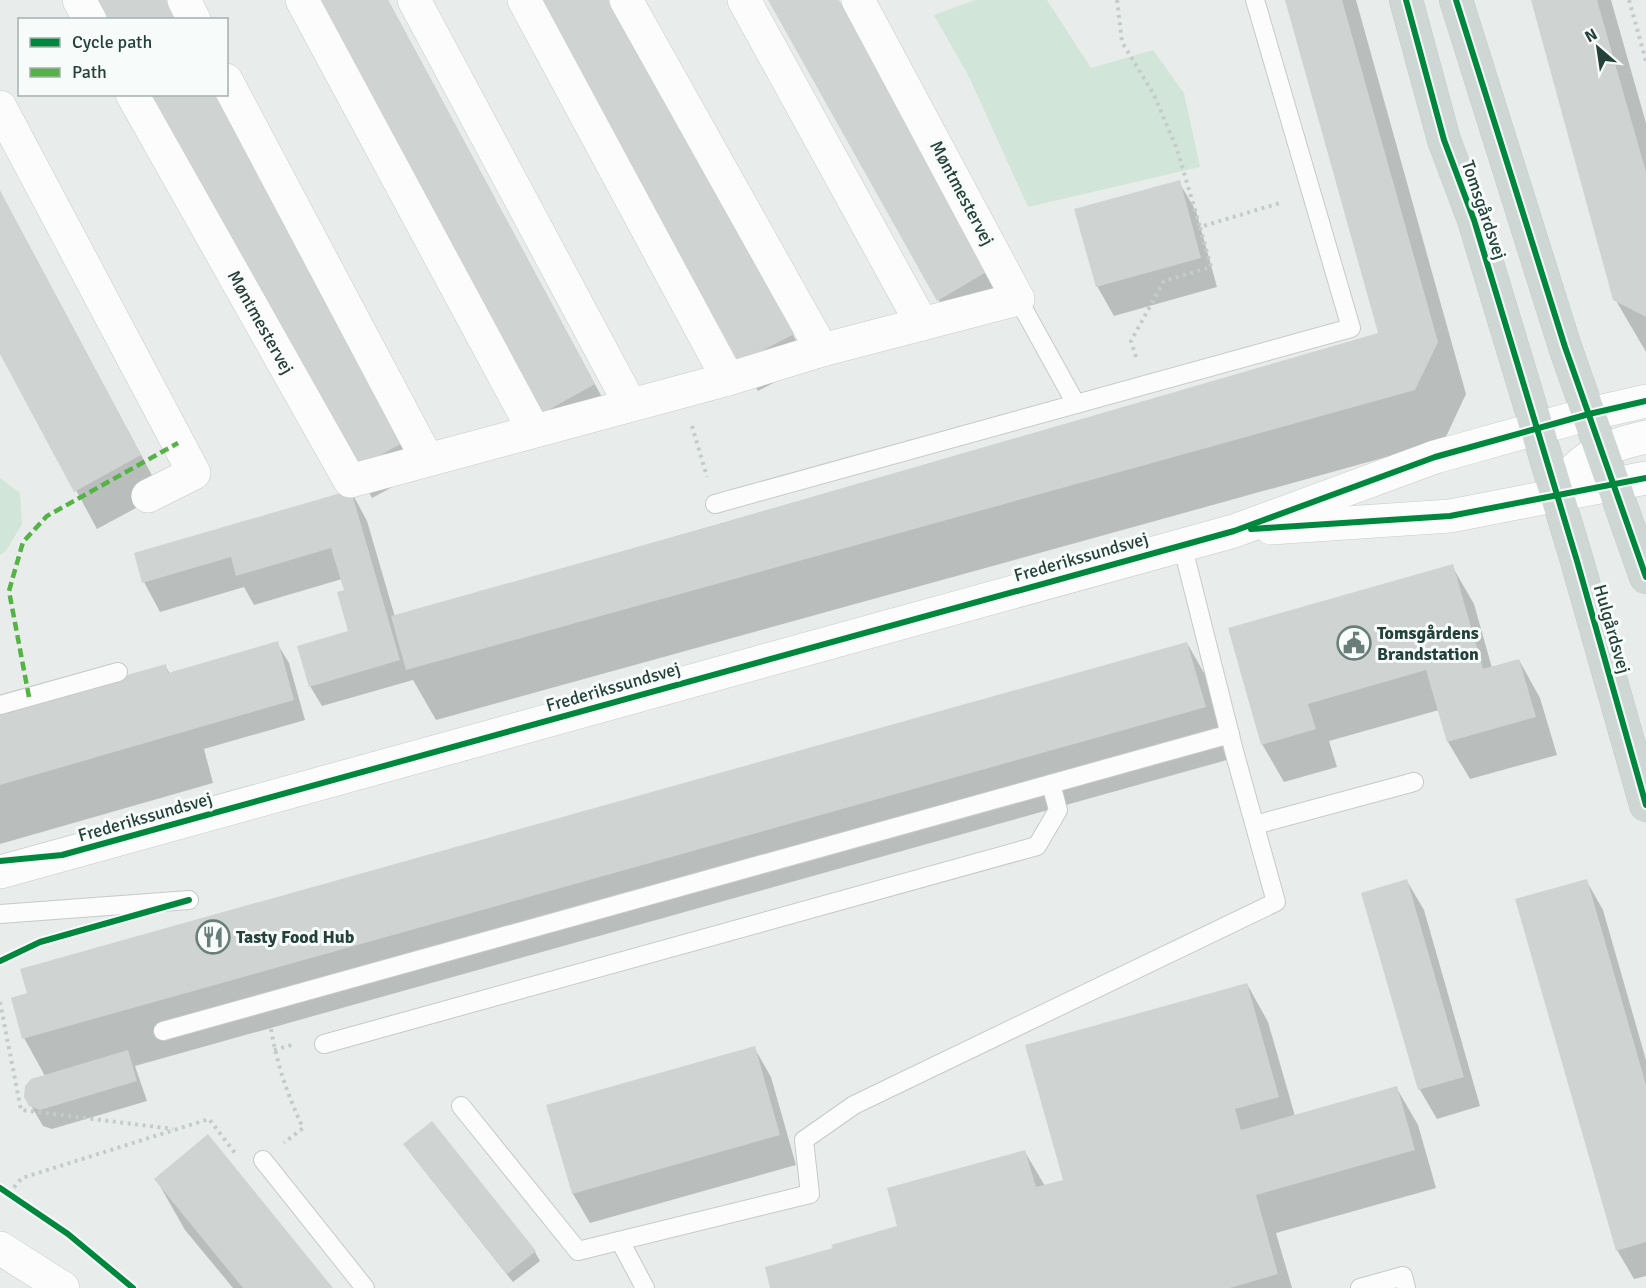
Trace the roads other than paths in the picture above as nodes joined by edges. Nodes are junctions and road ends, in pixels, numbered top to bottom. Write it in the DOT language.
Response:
graph roads {
  1 [pos="79,0"];
  2 [pos="184,0"];
  3 [pos="302,0"];
  4 [pos="414,0"];
  5 [pos="524,0"];
  6 [pos="626,0"];
  7 [pos="744,0"];
  8 [pos="858,0"];
  9 [pos="1255,0"];
  10 [pos="1406,0"];
  11 [pos="1456,0"];
  12 [pos="89,18"];
  13 [pos="193,18"];
  14 [pos="228,84"];
  15 [pos="133,96"];
  16 [pos="0,107"];
  17 [pos="1018,299"];
  18 [pos="922,324"];
  19 [pos="822,350"];
  20 [pos="728,379"];
  21 [pos="1646,401"];
  22 [pos="630,404"];
  23 [pos="1076,404"];
  24 [pos="1589,414"];
  25 [pos="1537,428"];
  26 [pos="534,431"];
  27 [pos="1646,438"];
  28 [pos="1602,450"];
  29 [pos="427,459"];
  30 [pos="1646,478"];
  31 [pos="1614,485"];
  32 [pos="148,496"];
  33 [pos="1557,497"];
  34 [pos="715,504"];
  35 [pos="1234,531"];
  36 [pos="1182,544"];
  37 [pos="1646,577"];
  38 [pos="118,672"];
  39 [pos="0,705"];
  40 [pos="1230,734"];
  41 [pos="1414,782"];
  42 [pos="1050,784"];
  43 [pos="1646,805"];
  44 [pos="1255,825"];
  45 [pos="62,855"];
  46 [pos="0,861"];
  47 [pos="0,872"];
  48 [pos="0,893"];
  49 [pos="189,900"];
  50 [pos="0,914"];
  51 [pos="163,1031"];
  52 [pos="324,1044"];
  53 [pos="461,1106"];
  54 [pos="263,1160"];
  55 [pos="620,1241"];
  56 [pos="0,1248"];
  57 [pos="1405,1282"];
  58 [pos="63,1288"];
  59 [pos="365,1288"];
  60 [pos="645,1288"];
  61 [pos="1360,1288"];
  1 -- 12 [label="street"];
  2 -- 13 [label="street"];
  3 -- 26 [label="street"];
  4 -- 22 [label="street"];
  5 -- 20 [label="street"];
  6 -- 19 [label="street"];
  7 -- 18 [label="street"];
  8 -- 17 [label="street, Møntmestervej"];
  9 -- 23 [label="lane"];
  10 -- 25 [label="main road, Tomsgårdsvej"];
  11 -- 24 [label="main road, Tomsgårdsvej"];
  14 -- 29 [label="street"];
  15 -- 29 [label="street, Møntmestervej"];
  16 -- 32 [label="street"];
  17 -- 18 [label="street, Møntmestervej"];
  17 -- 23 [label="lane"];
  18 -- 19 [label="street, Møntmestervej"];
  19 -- 20 [label="street, Møntmestervej"];
  20 -- 22 [label="street, Møntmestervej"];
  21 -- 24 [label="street, Frederikssundsvej"];
  22 -- 26 [label="street, Møntmestervej"];
  23 -- 34 [label="lane"];
  24 -- 25 [label="street, Frederikssundsvej"];
  24 -- 28 [label="main road, Tomsgårdsvej"];
  25 -- 33 [label="main road, Tomsgårdsvej"];
  25 -- 35 [label="street, Frederikssundsvej"];
  26 -- 29 [label="street, Møntmestervej"];
  27 -- 28 [label="street"];
  28 -- 31 [label="main road, Tomsgårdsvej"];
  28 -- 33 [label="street"];
  30 -- 31 [label="street, Frederikssundsvej"];
  31 -- 33 [label="street, Frederikssundsvej"];
  31 -- 37 [label="main road"];
  33 -- 35 [label="street, Frederikssundsvej"];
  33 -- 43 [label="main road, Hulgårdsvej"];
  35 -- 36 [label="street, Frederikssundsvej"];
  36 -- 40 [label="lane"];
  36 -- 45 [label="street, Frederikssundsvej"];
  38 -- 39 [label="lane"];
  40 -- 42 [label="lane"];
  40 -- 44 [label="lane"];
  41 -- 44 [label="lane"];
  42 -- 51 [label="lane"];
  42 -- 52 [label="lane"];
  44 -- 55 [label="lane"];
  45 -- 46 [label="street"];
  45 -- 47 [label="street, Frederikssundsvej"];
  45 -- 48 [label="street, Frederikssundsvej"];
  49 -- 50 [label="lane"];
  53 -- 55 [label="lane"];
  54 -- 59 [label="lane"];
  55 -- 60 [label="lane"];
  56 -- 58 [label="street"];
  57 -- 61 [label="lane"];
}
